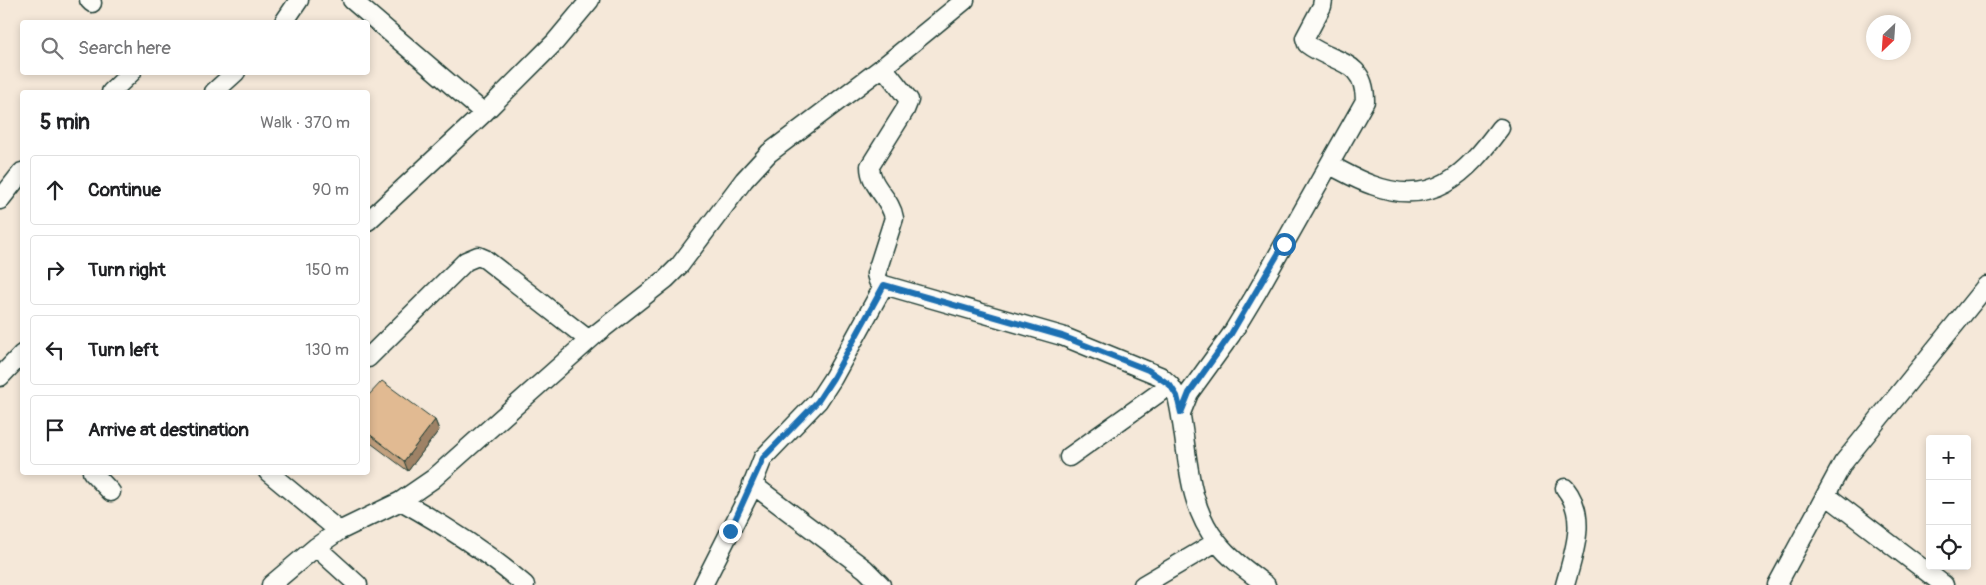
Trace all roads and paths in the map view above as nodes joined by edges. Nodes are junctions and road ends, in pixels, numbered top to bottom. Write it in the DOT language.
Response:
graph roads {
  1 [pos="299,0"];
  2 [pos="352,0"];
  3 [pos="590,0"];
  4 [pos="965,0"];
  5 [pos="1323,0"];
  6 [pos="285,20"];
  7 [pos="883,67"];
  8 [pos="129,75"];
  9 [pos="233,75"];
  10 [pos="113,90"];
  11 [pos="216,90"];
  12 [pos="484,113"];
  13 [pos="1500,128"];
  14 [pos="1330,165"];
  15 [pos="20,175"];
  16 [pos="0,200"];
  17 [pos="370,218"];
  18 [pos="884,285"];
  19 [pos="1986,286"];
  20 [pos="589,340"];
  21 [pos="20,356"];
  22 [pos="370,356"];
  23 [pos="0,377"];
  24 [pos="1170,385"];
  25 [pos="1181,413"];
  26 [pos="1069,457"];
  27 [pos="95,475"];
  28 [pos="272,475"];
  29 [pos="752,484"];
  30 [pos="1565,488"];
  31 [pos="111,492"];
  32 [pos="1826,495"];
  33 [pos="401,501"];
  34 [pos="339,531"];
  35 [pos="1216,542"];
  36 [pos="316,547"];
  37 [pos="271,585"];
  38 [pos="358,585"];
  39 [pos="525,585"];
  40 [pos="703,585"];
  41 [pos="881,585"];
  42 [pos="1143,585"];
  43 [pos="1266,585"];
  44 [pos="1565,585"];
  45 [pos="1778,585"];
  46 [pos="1944,585"];
  1 -- 6 [label="street"];
  2 -- 12 [label="street"];
  3 -- 12 [label="street"];
  4 -- 7 [label="street"];
  5 -- 14 [label="street"];
  7 -- 18 [label="street"];
  7 -- 20 [label="street"];
  8 -- 10 [label="street"];
  9 -- 11 [label="street"];
  12 -- 17 [label="street"];
  13 -- 14 [label="street"];
  14 -- 25 [label="street"];
  15 -- 16 [label="street"];
  18 -- 24 [label="street"];
  18 -- 29 [label="street"];
  19 -- 32 [label="street"];
  20 -- 22 [label="street"];
  20 -- 33 [label="street"];
  21 -- 23 [label="street"];
  24 -- 25 [label="street"];
  24 -- 26 [label="street"];
  25 -- 35 [label="street"];
  27 -- 31 [label="street"];
  28 -- 34 [label="street"];
  29 -- 40 [label="street"];
  29 -- 41 [label="street"];
  30 -- 44 [label="street"];
  32 -- 45 [label="street"];
  32 -- 46 [label="street"];
  33 -- 34 [label="street"];
  33 -- 39 [label="street"];
  34 -- 36 [label="street"];
  35 -- 42 [label="street"];
  35 -- 43 [label="street"];
  36 -- 37 [label="street"];
  36 -- 38 [label="street"];
}
